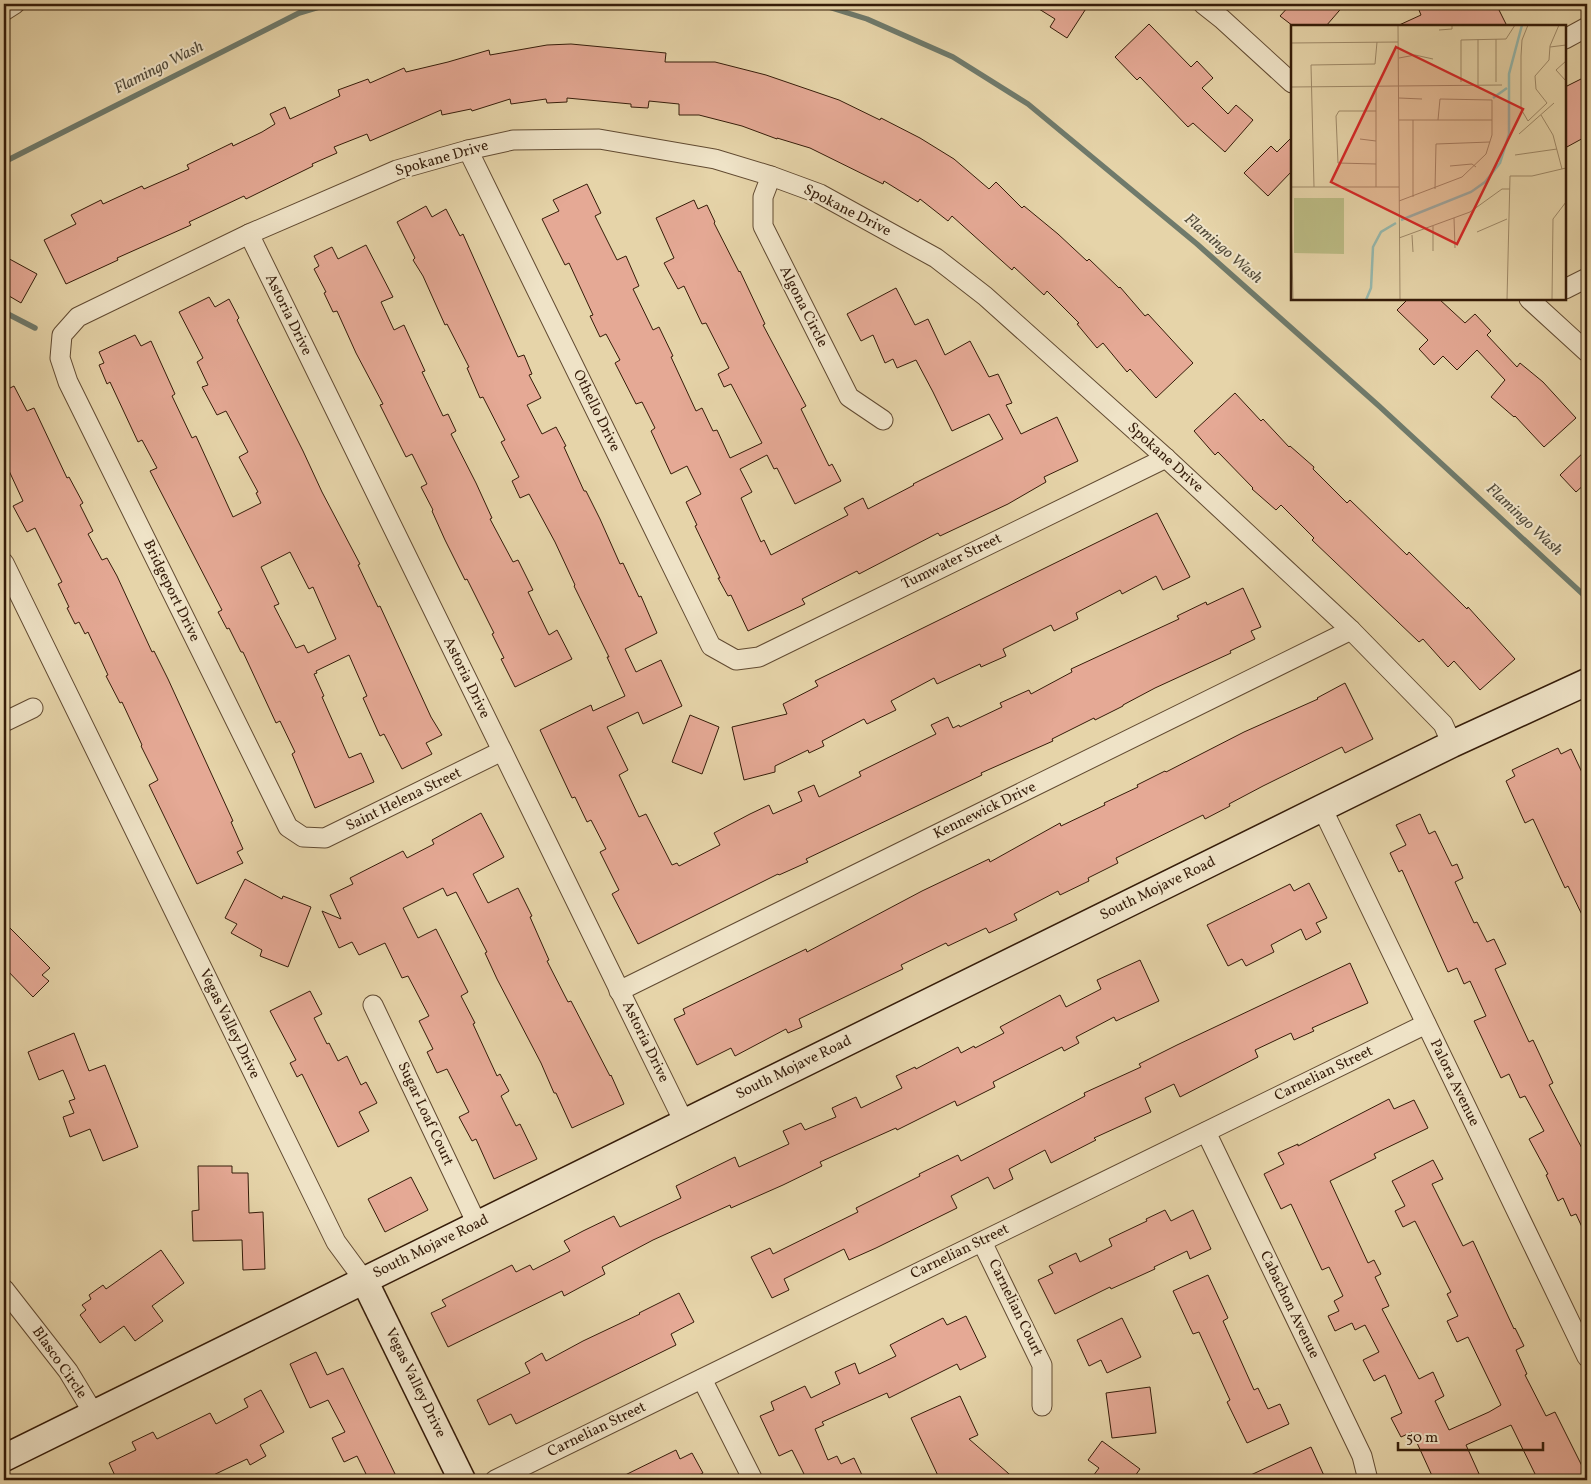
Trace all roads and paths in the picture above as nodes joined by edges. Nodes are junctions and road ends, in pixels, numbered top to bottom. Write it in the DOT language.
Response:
graph roads {
  1 [pos="15,4"];
  2 [pos="1203,4"];
  3 [pos="4,11"];
  4 [pos="1587,28"];
  5 [pos="1566,38"];
  6 [pos="1291,82"];
  7 [pos="468,150"];
  8 [pos="771,176"];
  9 [pos="249,234"];
  10 [pos="1587,278"];
  11 [pos="1566,288"];
  12 [pos="1536,301"];
  13 [pos="62,335"];
  14 [pos="1587,352"];
  15 [pos="883,420"];
  16 [pos="1166,458"];
  17 [pos="4,563"];
  18 [pos="1351,630"];
  19 [pos="736,660"];
  20 [pos="1587,682"];
  21 [pos="33,708"];
  22 [pos="4,722"];
  23 [pos="1452,744"];
  24 [pos="502,751"];
  25 [pos="1322,808"];
  26 [pos="304,837"];
  27 [pos="620,991"];
  28 [pos="373,1005"];
  29 [pos="1426,1024"];
  30 [pos="684,1122"];
  31 [pos="1206,1132"];
  32 [pos="477,1224"];
  33 [pos="982,1242"];
  34 [pos="364,1280"];
  35 [pos="4,1289"];
  36 [pos="1587,1357"];
  37 [pos="702,1379"];
  38 [pos="1042,1406"];
  39 [pos="94,1414"];
  40 [pos="4,1458"];
  41 [pos="462,1480"];
  42 [pos="495,1480"];
  43 [pos="753,1480"];
  44 [pos="1368,1480"];
  1 -- 3 [label="street"];
  2 -- 6 [label="street"];
  4 -- 5 [label="street"];
  7 -- 8 [label="street, Spokane Drive"];
  7 -- 9 [label="street, Spokane Drive"];
  7 -- 19 [label="street, Othello Drive"];
  8 -- 15 [label="street, Algona Circle"];
  8 -- 16 [label="street, Spokane Drive"];
  9 -- 13 [label="street, Spokane Drive"];
  9 -- 24 [label="street, Astoria Drive"];
  10 -- 11 [label="street"];
  12 -- 14 [label="street"];
  13 -- 26 [label="street, Bridgeport Drive"];
  16 -- 18 [label="street, Spokane Drive"];
  16 -- 19 [label="street, Tumwater Street"];
  17 -- 34 [label="street, Vegas Valley Drive"];
  18 -- 23 [label="street, Spokane Drive"];
  18 -- 27 [label="street, Kennewick Drive"];
  20 -- 23 [label="street, South Mojave Road"];
  21 -- 22 [label="street"];
  23 -- 25 [label="street, South Mojave Road"];
  24 -- 26 [label="street, Saint Helena Street"];
  24 -- 27 [label="street, Astoria Drive"];
  25 -- 29 [label="street, Palora Avenue"];
  25 -- 30 [label="street, South Mojave Road"];
  27 -- 30 [label="street, Astoria Drive"];
  28 -- 32 [label="street, Sugar Loaf Court"];
  29 -- 31 [label="street, Carnelian Street"];
  29 -- 36 [label="street, Palora Avenue"];
  30 -- 32 [label="street, South Mojave Road"];
  31 -- 33 [label="street, Carnelian Street"];
  31 -- 44 [label="street, Cabachon Avenue"];
  32 -- 34 [label="street, South Mojave Road"];
  33 -- 37 [label="street, Carnelian Street"];
  33 -- 38 [label="street, Carnelian Court"];
  34 -- 39 [label="street, South Mojave Road"];
  34 -- 41 [label="street, Vegas Valley Drive"];
  35 -- 39 [label="street, Blasco Circle"];
  37 -- 42 [label="street, Carnelian Street"];
  37 -- 43 [label="street"];
  39 -- 40 [label="street, South Mojave Road"];
}
